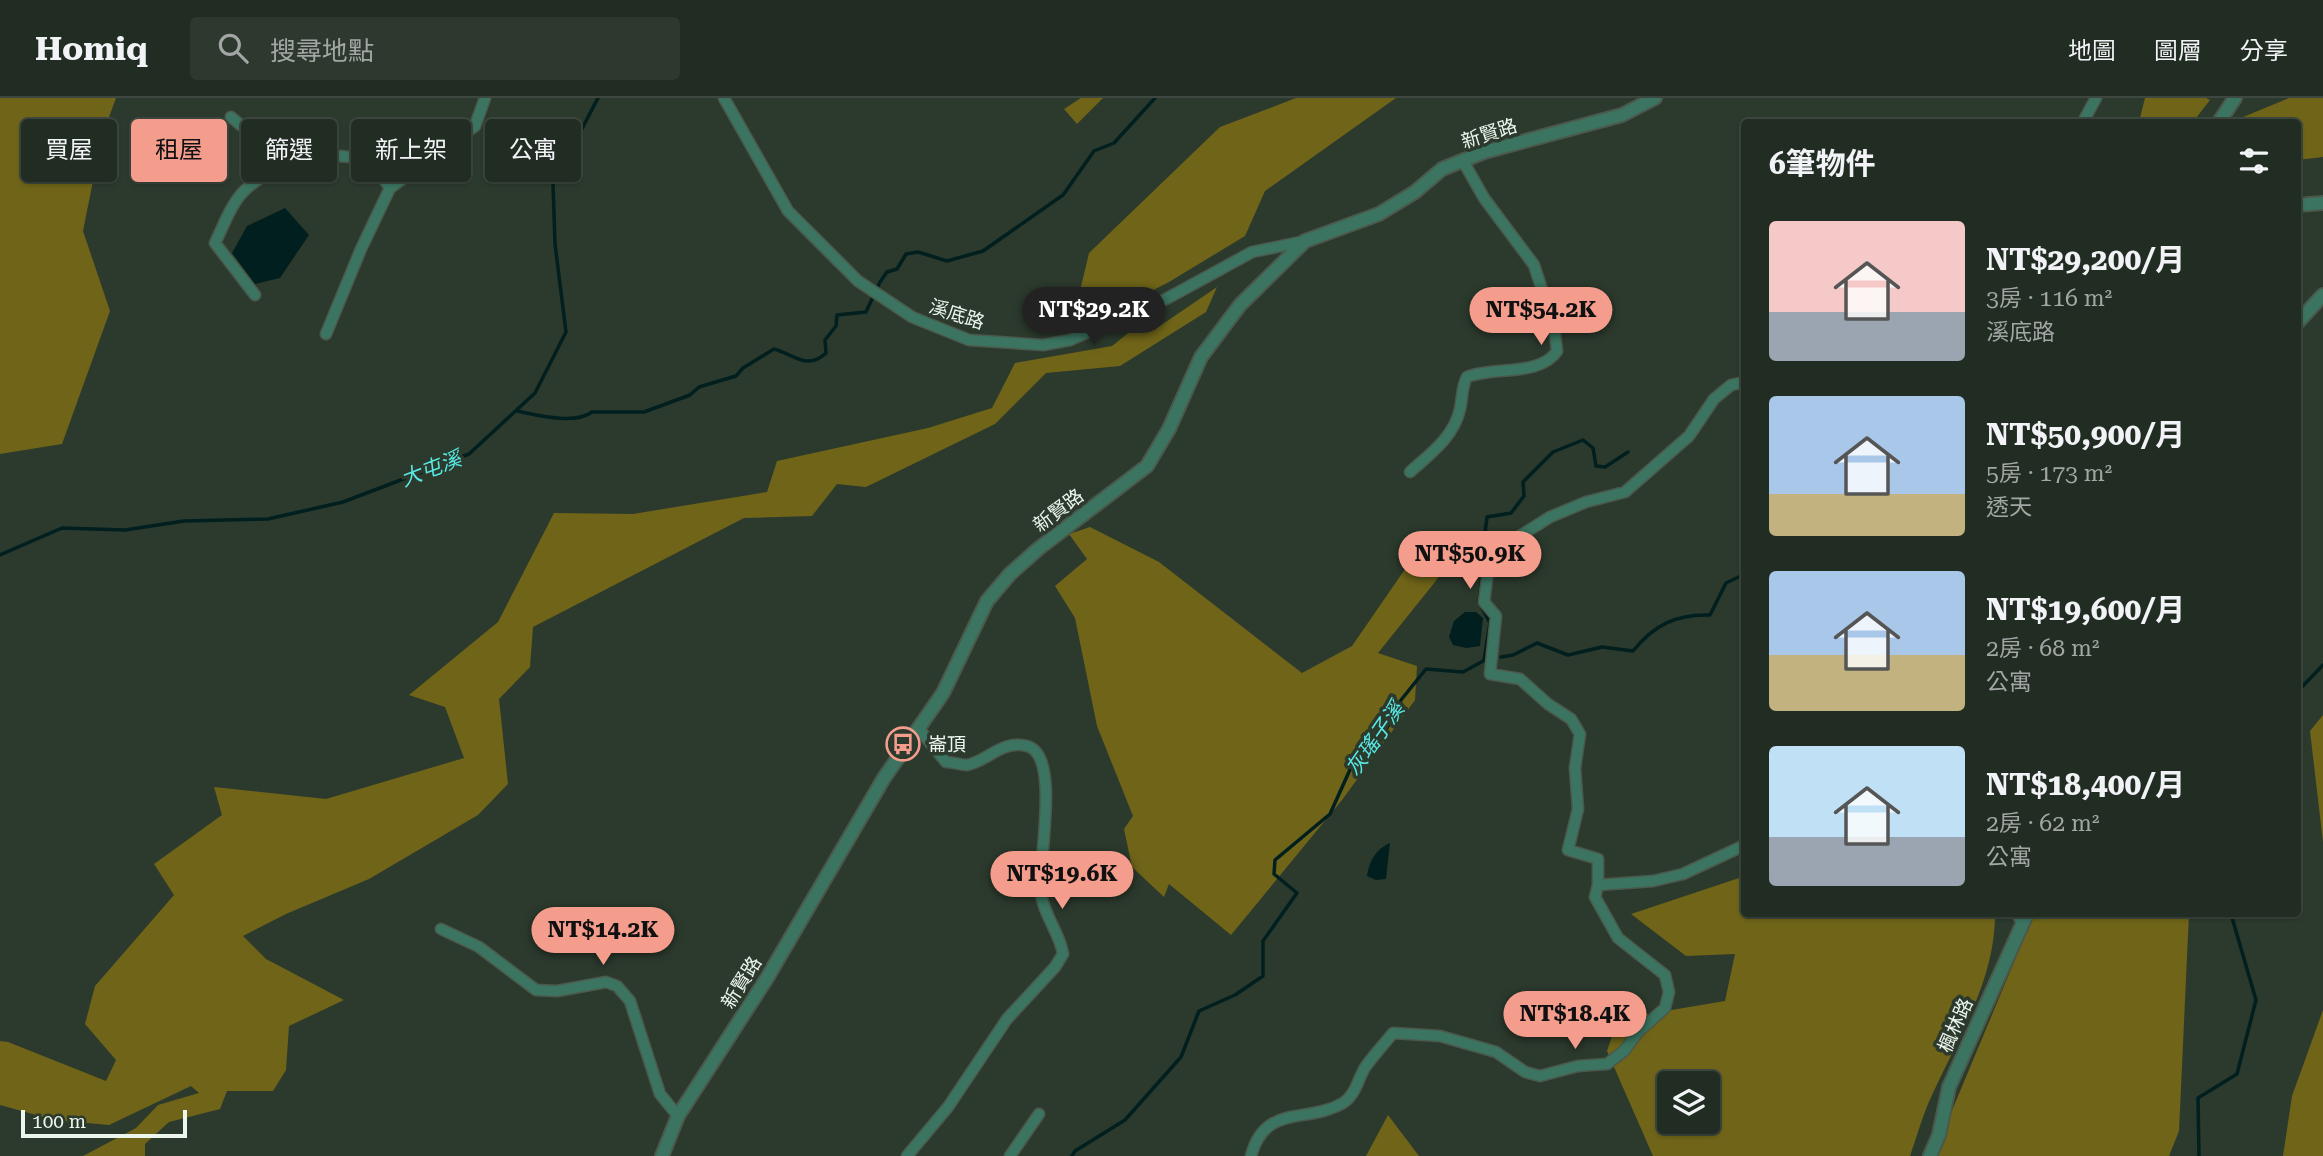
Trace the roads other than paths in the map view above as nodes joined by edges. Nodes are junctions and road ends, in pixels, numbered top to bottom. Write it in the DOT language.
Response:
graph roads {
  1 [pos="485,98"];
  2 [pos="724,98"];
  3 [pos="1655,98"];
  4 [pos="2096,98"];
  5 [pos="2235,98"];
  6 [pos="231,117"];
  7 [pos="2085,119"];
  8 [pos="2221,119"];
  9 [pos="241,125"];
  10 [pos="337,157"];
  11 [pos="1463,161"];
  12 [pos="256,182"];
  13 [pos="390,188"];
  14 [pos="2323,203"];
  15 [pos="2301,205"];
  16 [pos="1305,241"];
  17 [pos="255,295"];
  18 [pos="2323,295"];
  19 [pos="2301,319"];
  20 [pos="326,334"];
  21 [pos="1741,383"];
  22 [pos="1410,472"];
  23 [pos="918,729"];
  24 [pos="1741,847"];
  25 [pos="1598,885"];
  26 [pos="2022,917"];
  27 [pos="441,929"];
  28 [pos="1039,1114"];
  29 [pos="678,1116"];
  30 [pos="662,1156"];
  31 [pos="907,1156"];
  32 [pos="1010,1156"];
  33 [pos="1251,1156"];
  34 [pos="1930,1156"];
  1 -- 13 [label="street"];
  2 -- 16 [label="street, 溪底路"];
  3 -- 11 [label="street, 新賢路"];
  4 -- 7 [label="street"];
  5 -- 8 [label="street"];
  6 -- 9 [label="street"];
  10 -- 13 [label="street"];
  11 -- 16 [label="street, 新賢路"];
  11 -- 22 [label="street"];
  12 -- 17 [label="street"];
  13 -- 20 [label="street"];
  14 -- 15 [label="street"];
  16 -- 23 [label="street, 新賢路"];
  18 -- 19 [label="street"];
  21 -- 25 [label="street"];
  23 -- 29 [label="street, 新賢路"];
  23 -- 31 [label="street"];
  24 -- 25 [label="street"];
  25 -- 33 [label="street"];
  26 -- 34 [label="street, 楓林路"];
  27 -- 29 [label="street"];
  28 -- 32 [label="street"];
  29 -- 30 [label="street, 新賢路"];
}
